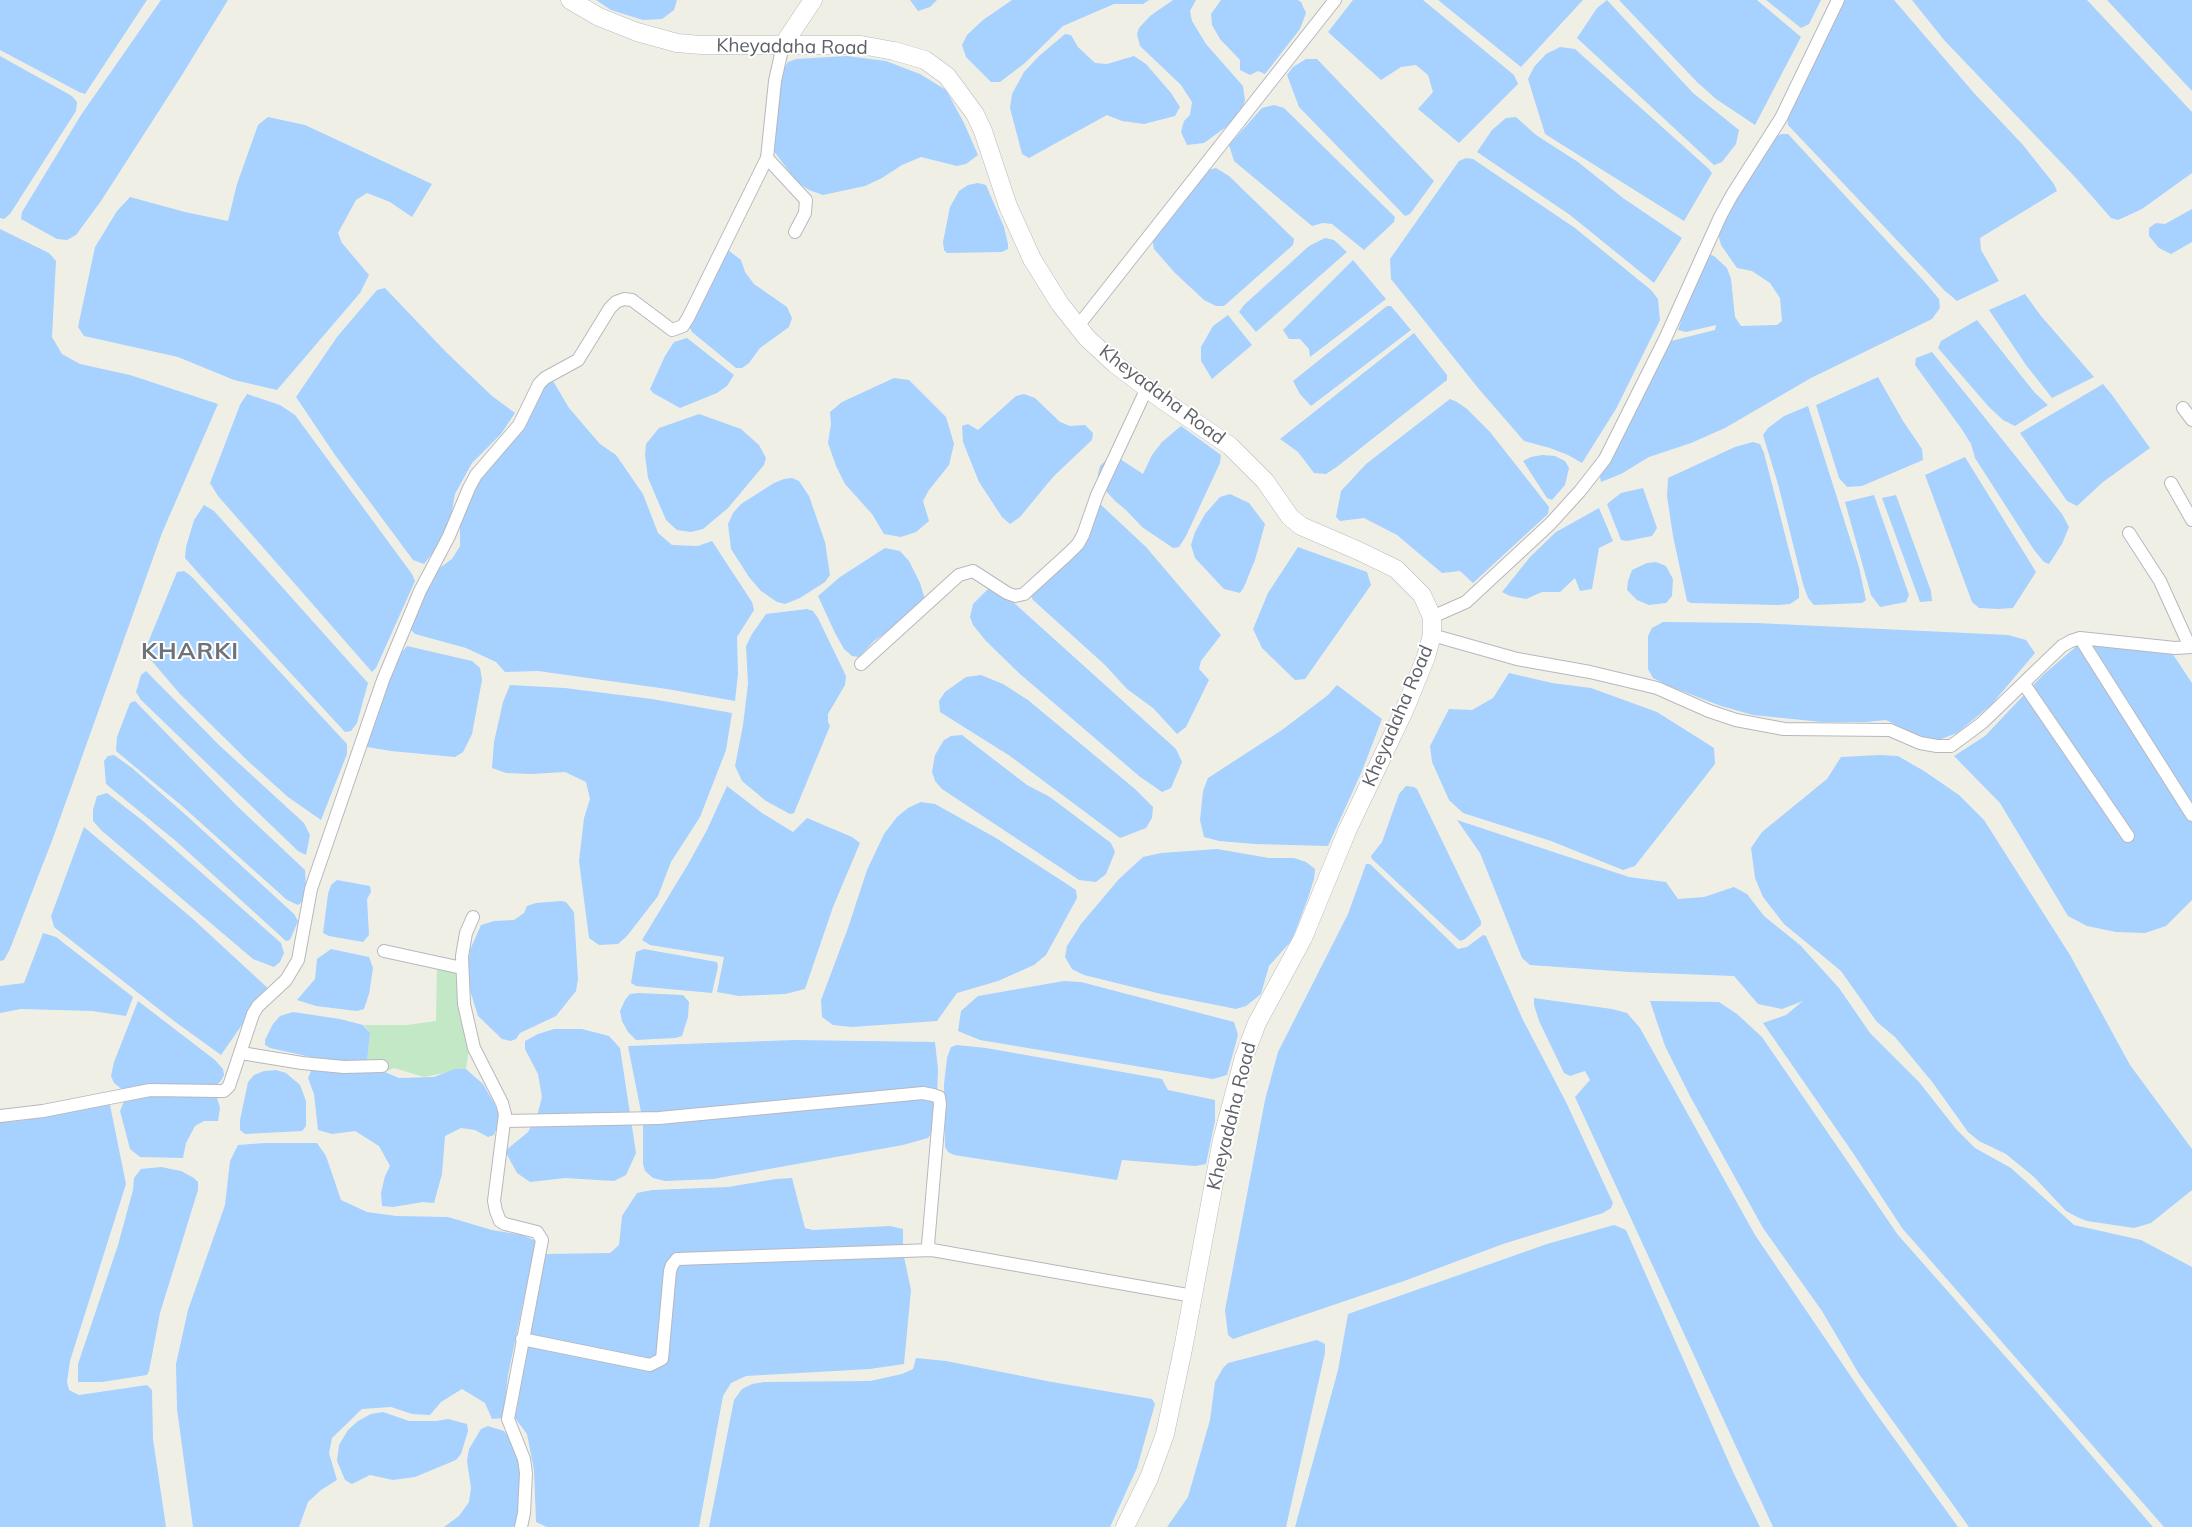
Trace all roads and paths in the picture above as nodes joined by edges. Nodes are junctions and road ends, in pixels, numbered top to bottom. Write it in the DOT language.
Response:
graph roads {
  1 [pos="570,0"];
  2 [pos="814,0"];
  3 [pos="1335,0"];
  4 [pos="1838,0"];
  5 [pos="782,45"];
  6 [pos="767,158"];
  7 [pos="795,232"];
  8 [pos="1078,326"];
  9 [pos="1147,388"];
  10 [pos="2183,408"];
  11 [pos="2192,420"];
  12 [pos="2171,483"];
  13 [pos="2192,520"];
  14 [pos="2129,534"];
  15 [pos="1443,613"];
  16 [pos="1438,636"];
  17 [pos="2080,638"];
  18 [pos="2191,647"];
  19 [pos="861,664"];
  20 [pos="2024,684"];
  21 [pos="2192,815"];
  22 [pos="2128,836"];
  23 [pos="473,917"];
  24 [pos="384,951"];
  25 [pos="462,968"];
  26 [pos="241,1053"];
  27 [pos="382,1066"];
  28 [pos="0,1116"];
  29 [pos="505,1121"];
  30 [pos="932,1250"];
  31 [pos="1194,1296"];
  32 [pos="522,1339"];
  33 [pos="521,1527"];
  34 [pos="1125,1527"];
  1 -- 5 [label="main road, Kheyadaha Road"];
  2 -- 5 [label="main road"];
  3 -- 8 [label="street"];
  4 -- 15 [label="street"];
  5 -- 6 [label="street"];
  5 -- 8 [label="main road, Kheyadaha Road"];
  6 -- 7 [label="street"];
  6 -- 26 [label="street"];
  8 -- 9 [label="main road, Kheyadaha Road"];
  9 -- 15 [label="main road, Kheyadaha Road"];
  9 -- 19 [label="street"];
  10 -- 11 [label="street"];
  12 -- 13 [label="street"];
  14 -- 18 [label="street"];
  15 -- 16 [label="main road, Kheyadaha Road"];
  16 -- 20 [label="street"];
  16 -- 31 [label="main road, Kheyadaha Road"];
  17 -- 18 [label="street"];
  17 -- 20 [label="street"];
  17 -- 21 [label="street"];
  20 -- 22 [label="street"];
  23 -- 25 [label="street"];
  24 -- 25 [label="street"];
  25 -- 29 [label="street"];
  26 -- 27 [label="street"];
  26 -- 28 [label="street"];
  29 -- 30 [label="street"];
  29 -- 32 [label="street"];
  30 -- 31 [label="street"];
  30 -- 32 [label="street"];
  31 -- 34 [label="main road, Kheyadaha Road"];
  32 -- 33 [label="street"];
}
